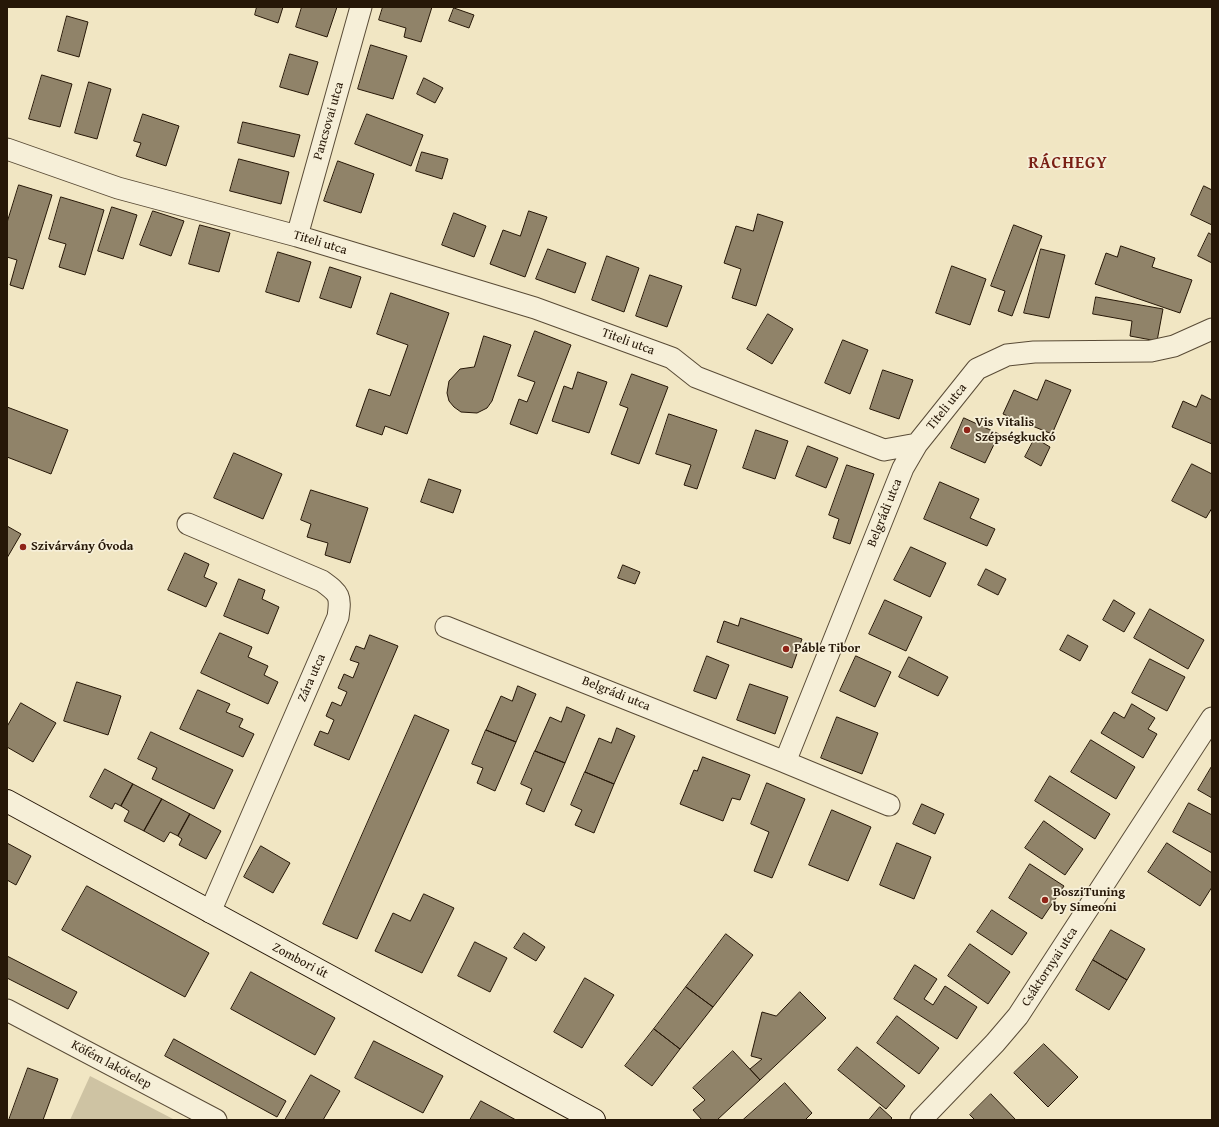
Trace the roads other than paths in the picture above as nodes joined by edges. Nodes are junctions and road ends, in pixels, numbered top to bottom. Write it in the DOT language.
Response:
graph roads {
  1 [pos="361,7"];
  2 [pos="7,149"];
  3 [pos="297,236"];
  4 [pos="1212,329"];
  5 [pos="917,444"];
  6 [pos="188,524"];
  7 [pos="446,627"];
  8 [pos="1212,718"];
  9 [pos="785,762"];
  10 [pos="7,801"];
  11 [pos="889,806"];
  12 [pos="210,912"];
  13 [pos="7,1010"];
  14 [pos="216,1120"];
  15 [pos="594,1120"];
  16 [pos="922,1120"];
  1 -- 3 [label="street, Pancsovai utca"];
  2 -- 3 [label="street, Titeli utca"];
  3 -- 5 [label="street, Titeli utca"];
  4 -- 5 [label="street, Titeli utca"];
  5 -- 9 [label="street, Belgrádi utca"];
  6 -- 12 [label="street, Zára utca"];
  7 -- 9 [label="street, Belgrádi utca"];
  8 -- 16 [label="street, Csáktornyai utca"];
  9 -- 11 [label="street, Belgrádi utca"];
  10 -- 12 [label="street, Zombori út"];
  12 -- 15 [label="street, Zombori út"];
  13 -- 14 [label="street, Köfém lakótelep"];
}
